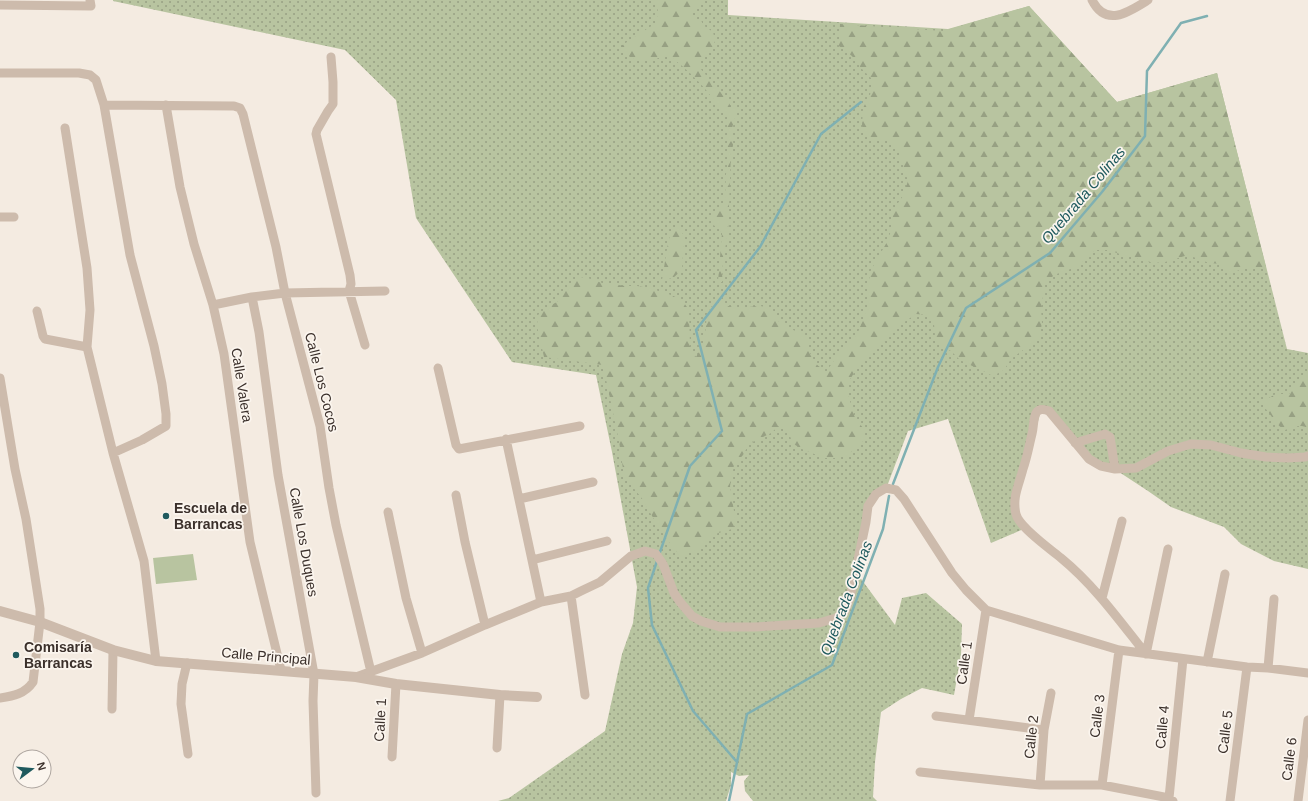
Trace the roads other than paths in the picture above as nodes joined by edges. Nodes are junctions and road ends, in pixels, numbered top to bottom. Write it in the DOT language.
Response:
graph roads {
  1 [pos="90,0"];
  2 [pos="1092,0"];
  3 [pos="1148,0"];
  4 [pos="0,5"];
  5 [pos="330,56"];
  6 [pos="0,73"];
  7 [pos="104,104"];
  8 [pos="166,105"];
  9 [pos="66,128"];
  10 [pos="0,217"];
  11 [pos="14,217"];
  12 [pos="349,291"];
  13 [pos="385,291"];
  14 [pos="285,293"];
  15 [pos="252,297"];
  16 [pos="213,305"];
  17 [pos="37,311"];
  18 [pos="365,345"];
  19 [pos="87,347"];
  20 [pos="438,368"];
  21 [pos="0,378"];
  22 [pos="580,426"];
  23 [pos="506,439"];
  24 [pos="1075,443"];
  25 [pos="113,453"];
  26 [pos="1308,456"];
  27 [pos="1115,469"];
  28 [pos="593,482"];
  29 [pos="456,495"];
  30 [pos="519,499"];
  31 [pos="388,512"];
  32 [pos="1122,521"];
  33 [pos="607,541"];
  34 [pos="1168,549"];
  35 [pos="532,560"];
  36 [pos="1225,574"];
  37 [pos="570,596"];
  38 [pos="1102,598"];
  39 [pos="1274,599"];
  40 [pos="541,602"];
  41 [pos="986,610"];
  42 [pos="0,611"];
  43 [pos="40,622"];
  44 [pos="485,624"];
  45 [pos="113,650"];
  46 [pos="1119,650"];
  47 [pos="422,653"];
  48 [pos="1146,654"];
  49 [pos="1183,659"];
  50 [pos="156,661"];
  51 [pos="1208,662"];
  52 [pos="187,663"];
  53 [pos="1247,667"];
  54 [pos="1268,668"];
  55 [pos="281,670"];
  56 [pos="371,672"];
  57 [pos="1308,673"];
  58 [pos="314,674"];
  59 [pos="356,677"];
  60 [pos="396,684"];
  61 [pos="1051,693"];
  62 [pos="500,695"];
  63 [pos="585,695"];
  64 [pos="537,697"];
  65 [pos="0,698"];
  66 [pos="112,709"];
  67 [pos="936,716"];
  68 [pos="970,720"];
  69 [pos="1308,720"];
  70 [pos="1044,730"];
  71 [pos="497,748"];
  72 [pos="188,754"];
  73 [pos="392,757"];
  74 [pos="920,772"];
  75 [pos="1040,785"];
  76 [pos="1102,785"];
  77 [pos="316,793"];
  78 [pos="1171,800"];
  79 [pos="1230,801"];
  80 [pos="1298,801"];
  1 -- 4 [label="street"];
  2 -- 3 [label="street"];
  5 -- 12 [label="street"];
  6 -- 7 [label="street"];
  7 -- 8 [label="street"];
  7 -- 25 [label="street"];
  8 -- 14 [label="street, Calle Los Cocos"];
  8 -- 16 [label="street, Calle Valera"];
  9 -- 19 [label="street"];
  10 -- 11 [label="street"];
  12 -- 13 [label="street"];
  12 -- 14 [label="street"];
  12 -- 18 [label="street"];
  14 -- 15 [label="street"];
  14 -- 56 [label="street, Calle Los Cocos"];
  15 -- 16 [label="street"];
  15 -- 58 [label="street, Calle Los Duques"];
  16 -- 55 [label="street, Calle Valera"];
  17 -- 19 [label="street"];
  19 -- 25 [label="street"];
  20 -- 23 [label="street"];
  21 -- 43 [label="street"];
  22 -- 23 [label="street"];
  23 -- 30 [label="street"];
  24 -- 27 [label="street"];
  24 -- 27 [label="street"];
  24 -- 38 [label="street"];
  25 -- 50 [label="street"];
  26 -- 27 [label="street"];
  28 -- 30 [label="street"];
  29 -- 44 [label="street"];
  30 -- 35 [label="street"];
  31 -- 47 [label="street"];
  32 -- 38 [label="street"];
  33 -- 35 [label="street"];
  34 -- 48 [label="street"];
  35 -- 40 [label="street"];
  36 -- 51 [label="street"];
  37 -- 40 [label="street"];
  37 -- 41 [label="street"];
  37 -- 63 [label="street"];
  38 -- 48 [label="street"];
  39 -- 54 [label="street"];
  40 -- 44 [label="street"];
  41 -- 46 [label="street"];
  41 -- 68 [label="street, Calle 1"];
  42 -- 43 [label="street, Calle Principal"];
  43 -- 45 [label="street, Calle Principal"];
  43 -- 65 [label="street"];
  44 -- 47 [label="street"];
  45 -- 50 [label="street, Calle Principal"];
  45 -- 66 [label="street"];
  46 -- 48 [label="street"];
  46 -- 76 [label="street, Calle 3"];
  47 -- 56 [label="street"];
  48 -- 49 [label="street"];
  49 -- 51 [label="street"];
  49 -- 78 [label="street, Calle 4"];
  50 -- 52 [label="street, Calle Principal"];
  51 -- 53 [label="street"];
  52 -- 55 [label="street, Calle Principal"];
  52 -- 72 [label="street"];
  53 -- 54 [label="street"];
  53 -- 79 [label="street, Calle 5"];
  54 -- 57 [label="street"];
  55 -- 58 [label="street, Calle Principal"];
  56 -- 59 [label="street"];
  58 -- 59 [label="street, Calle Principal"];
  58 -- 77 [label="street, Calle Los Duques"];
  59 -- 60 [label="street, Calle Principal"];
  60 -- 62 [label="street, Calle Principal"];
  60 -- 73 [label="street, Calle 1"];
  61 -- 70 [label="street, Calle 2"];
  62 -- 64 [label="street, Calle Principal"];
  62 -- 71 [label="street"];
  67 -- 68 [label="street"];
  68 -- 70 [label="street"];
  69 -- 80 [label="street, Calle 6"];
  70 -- 75 [label="street, Calle 2"];
  74 -- 75 [label="street"];
  75 -- 76 [label="street"];
  76 -- 78 [label="street"];
}
